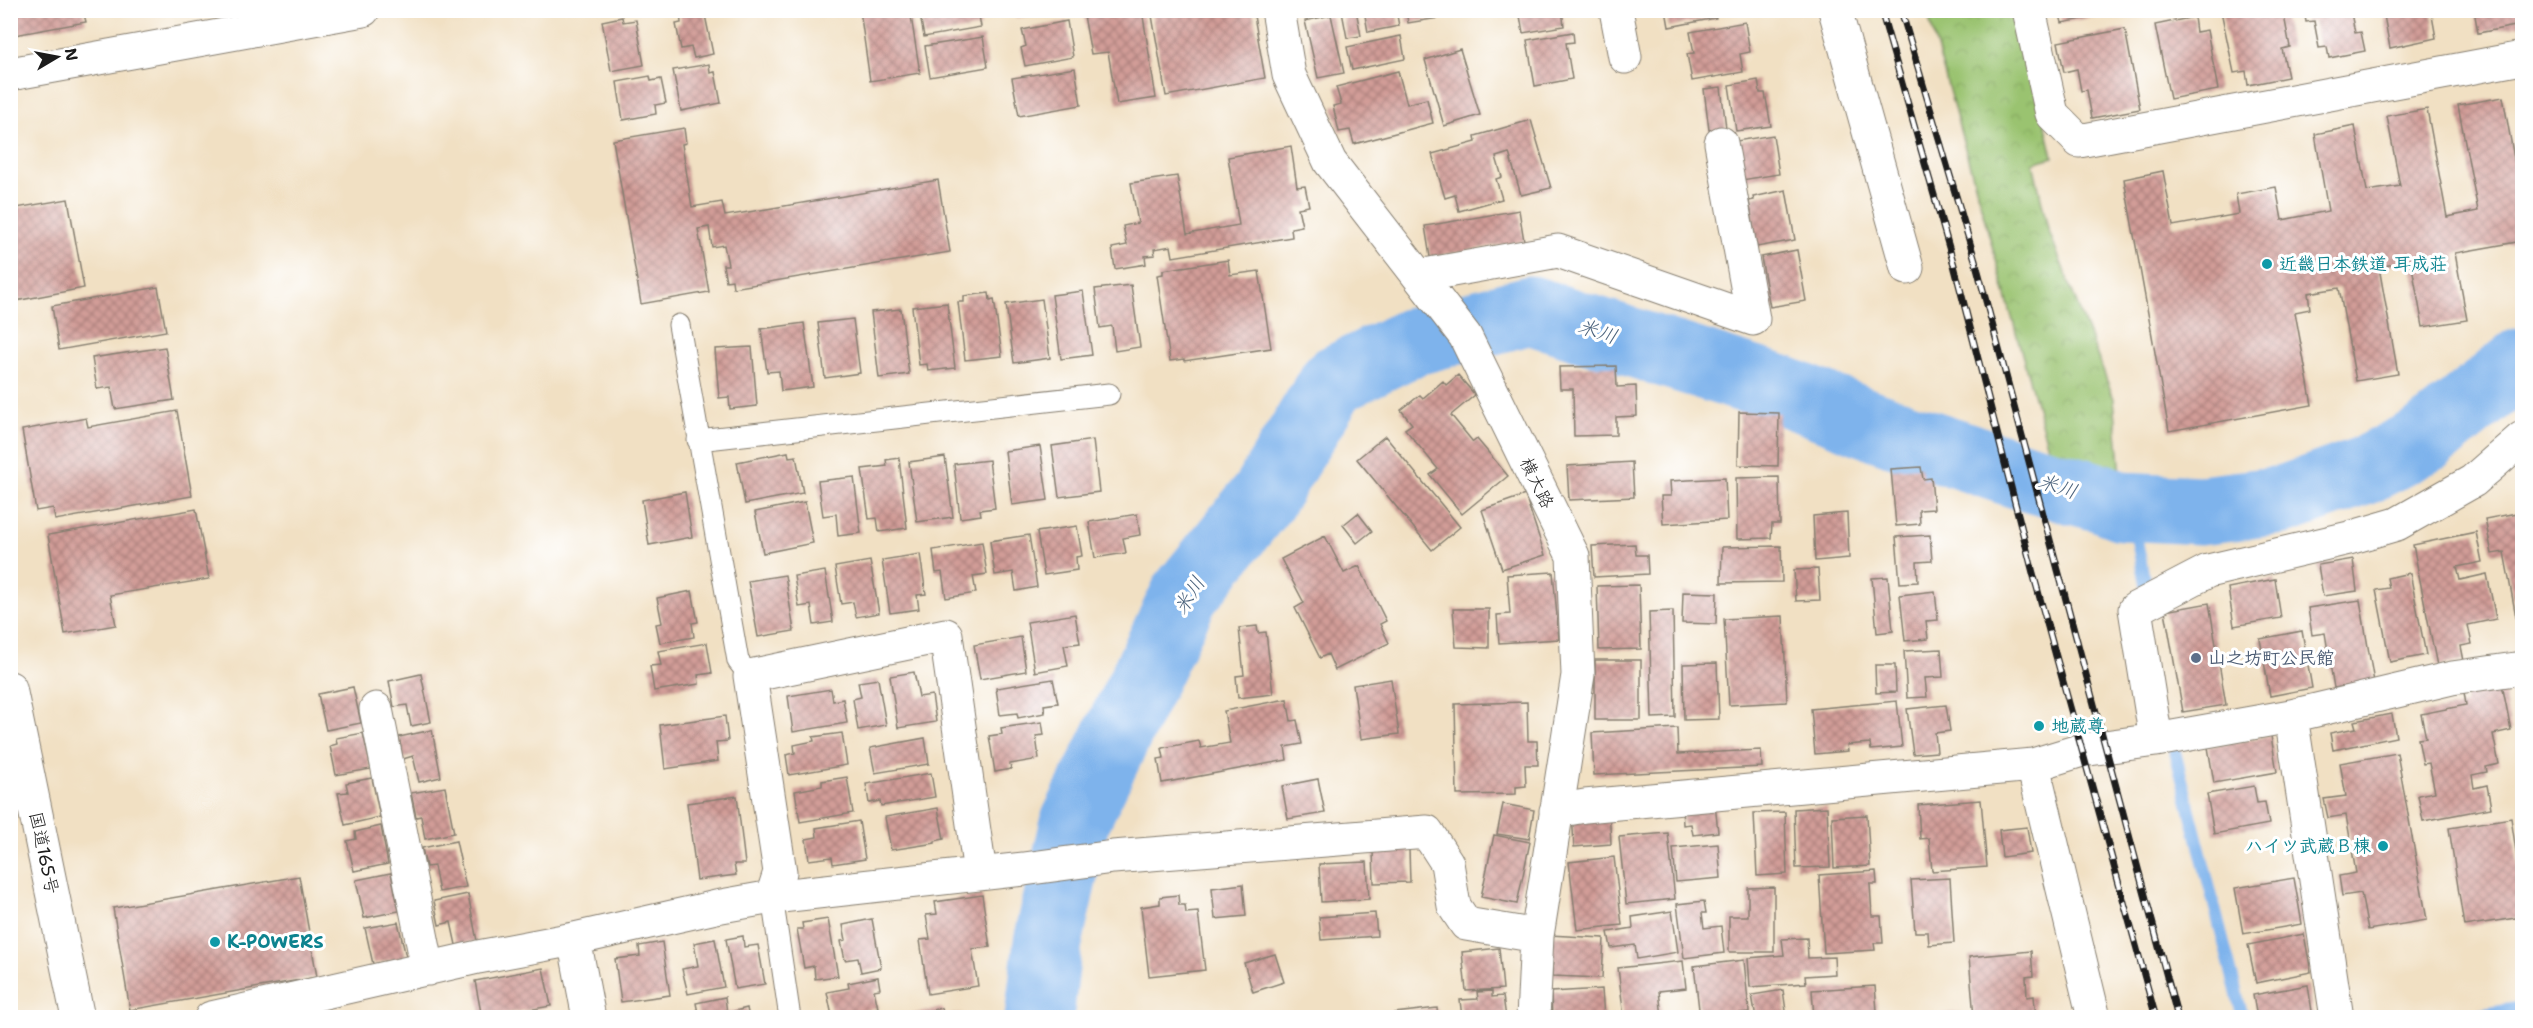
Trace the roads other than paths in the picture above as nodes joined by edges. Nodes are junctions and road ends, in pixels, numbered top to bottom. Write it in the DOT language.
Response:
graph roads {
  1 [pos="363,10"];
  2 [pos="1278,10"];
  3 [pos="1616,10"];
  4 [pos="1835,10"];
  5 [pos="2029,10"];
  6 [pos="1625,57"];
  7 [pos="2523,58"];
  8 [pos="10,74"];
  9 [pos="1722,143"];
  10 [pos="1907,268"];
  11 [pos="1423,282"];
  12 [pos="679,325"];
  13 [pos="1109,394"];
  14 [pos="2523,438"];
  15 [pos="698,440"];
  16 [pos="2523,668"];
  17 [pos="750,676"];
  18 [pos="10,688"];
  19 [pos="376,709"];
  20 [pos="2291,716"];
  21 [pos="2156,740"];
  22 [pos="2033,765"];
  23 [pos="1556,811"];
  24 [pos="980,873"];
  25 [pos="772,897"];
  26 [pos="1537,936"];
  27 [pos="574,939"];
  28 [pos="428,969"];
  29 [pos="78,1017"];
  30 [pos="211,1017"];
  31 [pos="589,1017"];
  32 [pos="790,1017"];
  33 [pos="1533,1017"];
  34 [pos="2094,1017"];
  35 [pos="2337,1017"];
  1 -- 8 [label="main road"];
  2 -- 11 [label="main road, 横大路"];
  3 -- 6 [label="main road"];
  4 -- 10 [label="main road"];
  5 -- 7 [label="main road"];
  9 -- 11 [label="main road"];
  11 -- 23 [label="main road, 横大路"];
  12 -- 15 [label="lane"];
  13 -- 15 [label="lane"];
  14 -- 21 [label="main road"];
  15 -- 17 [label="lane"];
  16 -- 20 [label="main road"];
  17 -- 24 [label="main road"];
  17 -- 25 [label="main road"];
  18 -- 29 [label="main road, 国道165号"];
  19 -- 28 [label="main road"];
  20 -- 21 [label="main road"];
  20 -- 35 [label="main road"];
  21 -- 22 [label="main road"];
  22 -- 23 [label="main road"];
  22 -- 34 [label="main road"];
  23 -- 26 [label="main road, 横大路"];
  24 -- 25 [label="main road"];
  24 -- 26 [label="main road"];
  25 -- 27 [label="main road"];
  25 -- 32 [label="lane"];
  26 -- 33 [label="main road, 横大路"];
  27 -- 28 [label="main road"];
  27 -- 31 [label="main road"];
  28 -- 30 [label="main road"];
}
